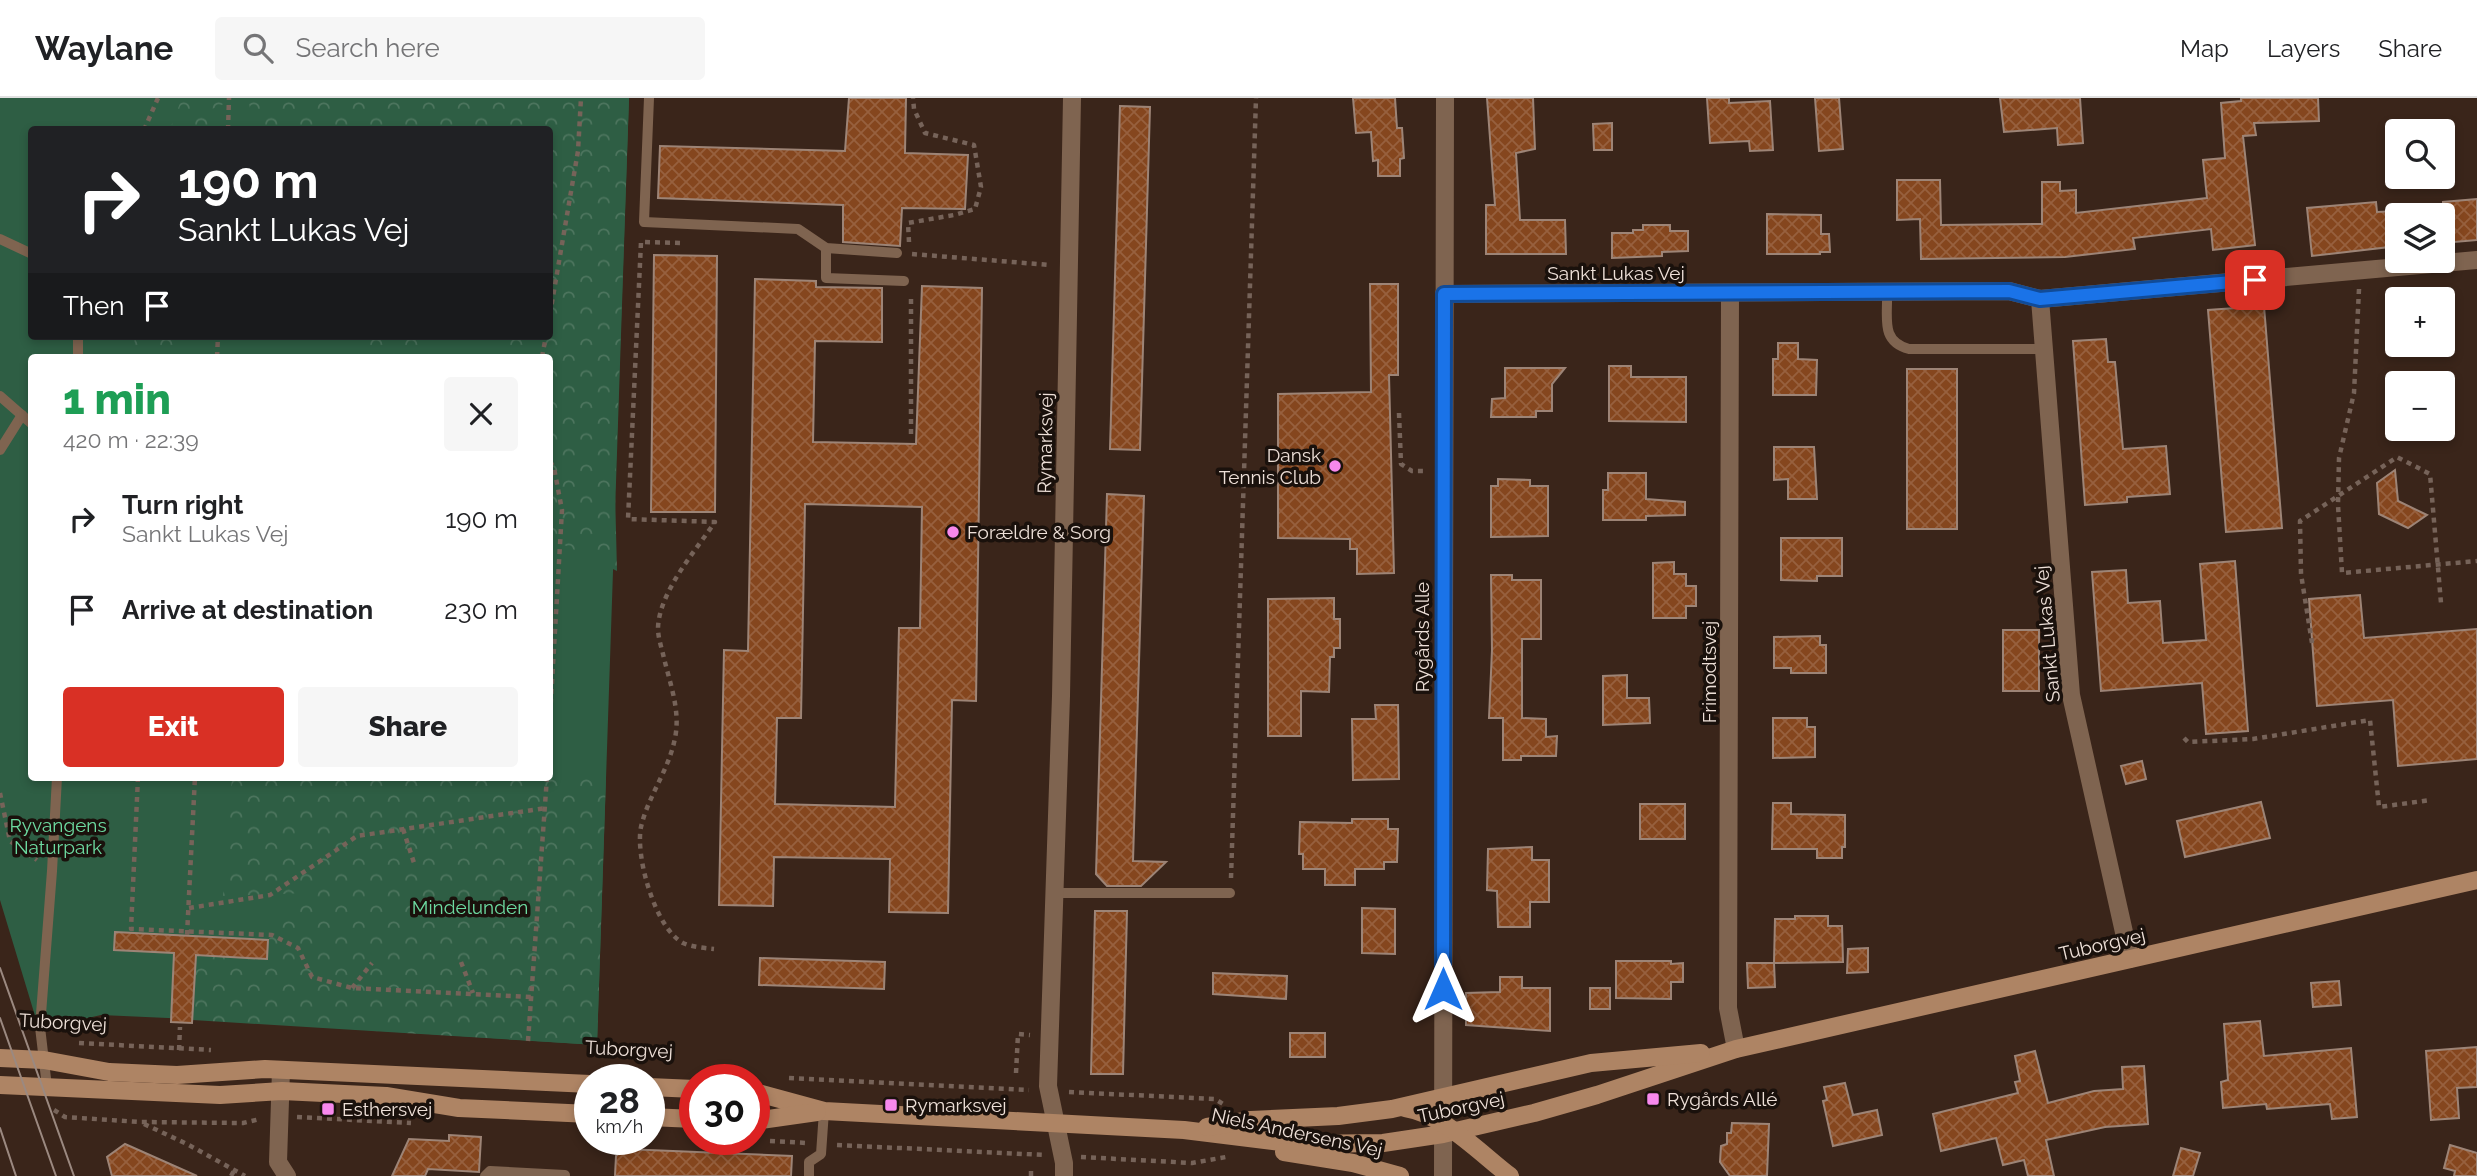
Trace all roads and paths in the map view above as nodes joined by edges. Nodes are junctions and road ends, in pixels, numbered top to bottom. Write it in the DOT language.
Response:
graph roads {
  1 [pos="158,98"];
  2 [pos="229,98"];
  3 [pos="580,98"];
  4 [pos="649,98"];
  5 [pos="913,98"];
  6 [pos="1072,98"];
  7 [pos="1256,98"];
  8 [pos="1445,98"];
  9 [pos="146,126"];
  10 [pos="228,126"];
  11 [pos="0,239"];
  12 [pos="691,243"];
  13 [pos="826,248"];
  14 [pos="28,252"];
  15 [pos="897,253"];
  16 [pos="2477,260"];
  17 [pos="1068,266"];
  18 [pos="2360,271"];
  19 [pos="904,281"];
  20 [pos="1887,292"];
  21 [pos="1444,294"];
  22 [pos="1730,294"];
  23 [pos="553,297"];
  24 [pos="2040,299"];
  25 [pos="2044,349"];
  26 [pos="0,396"];
  27 [pos="1399,413"];
  28 [pos="22,415"];
  29 [pos="28,420"];
  30 [pos="911,434"];
  31 [pos="0,450"];
  32 [pos="553,466"];
  33 [pos="1443,472"];
  34 [pos="2338,498"];
  35 [pos="2477,561"];
  36 [pos="2437,564"];
  37 [pos="2441,603"];
  38 [pos="553,638"];
  39 [pos="2312,643"];
  40 [pos="2184,738"];
  41 [pos="57,781"];
  42 [pos="138,781"];
  43 [pos="195,781"];
  44 [pos="547,781"];
  45 [pos="0,793"];
  46 [pos="2431,800"];
  47 [pos="545,808"];
  48 [pos="403,829"];
  49 [pos="414,863"];
  50 [pos="52,871"];
  51 [pos="2477,880"];
  52 [pos="1053,893"];
  53 [pos="1230,893"];
  54 [pos="189,908"];
  55 [pos="187,933"];
  56 [pos="714,949"];
  57 [pos="2130,959"];
  58 [pos="461,962"];
  59 [pos="372,963"];
  60 [pos="352,988"];
  61 [pos="472,993"];
  62 [pos="531,997"];
  63 [pos="528,1041"];
  64 [pos="41,1042"];
  65 [pos="1017,1042"];
  66 [pos="1736,1049"];
  67 [pos="220,1050"];
  68 [pos="0,1058"];
  69 [pos="44,1060"];
  70 [pos="281,1070"];
  71 [pos="1016,1073"];
  72 [pos="574,1077"];
  73 [pos="788,1078"];
  74 [pos="0,1085"];
  75 [pos="47,1087"];
  76 [pos="282,1091"];
  77 [pos="770,1091"];
  78 [pos="1049,1091"];
  79 [pos="1443,1099"];
  80 [pos="1398,1107"];
  81 [pos="54,1110"];
  82 [pos="824,1111"];
  83 [pos="574,1113"];
  84 [pos="280,1116"];
  85 [pos="770,1119"];
  86 [pos="1251,1121"];
  87 [pos="140,1122"];
  88 [pos="1056,1123"];
  89 [pos="1185,1130"];
  90 [pos="1446,1130"];
  91 [pos="770,1141"];
  92 [pos="822,1144"];
  93 [pos="1063,1156"];
  94 [pos="1233,1156"];
  95 [pos="1031,1167"];
  96 [pos="235,1170"];
  97 [pos="565,1175"];
  98 [pos="231,1176"];
  99 [pos="245,1176"];
  100 [pos="287,1176"];
  101 [pos="485,1176"];
  102 [pos="808,1176"];
  103 [pos="1031,1176"];
  104 [pos="1064,1176"];
  105 [pos="1400,1176"];
  106 [pos="1443,1176"];
  107 [pos="1510,1176"];
  1 -- 9 [label="path"];
  2 -- 10 [label="path"];
  3 -- 23 [label="path"];
  4 -- 13 [label="lane"];
  5 -- 17 [label="path"];
  6 -- 17 [label="street, Rymarksvej"];
  7 -- 53 [label="path"];
  8 -- 21 [label="street, Rygårds Alle"];
  11 -- 14 [label="lane"];
  12 -- 56 [label="path"];
  13 -- 15 [label="lane"];
  13 -- 19 [label="lane"];
  16 -- 18 [label="street, Sankt Lukas Vej"];
  17 -- 52 [label="street, Rymarksvej"];
  18 -- 24 [label="street, Sankt Lukas Vej"];
  18 -- 34 [label="path"];
  19 -- 30 [label="path"];
  20 -- 22 [label="street, Sankt Lukas Vej"];
  20 -- 24 [label="street, Sankt Lukas Vej"];
  20 -- 25 [label="lane"];
  21 -- 22 [label="street, Sankt Lukas Vej"];
  21 -- 33 [label="street, Rygårds Alle"];
  22 -- 66 [label="street, Frimodtsvej"];
  24 -- 25 [label="street, Sankt Lukas Vej"];
  25 -- 57 [label="street, Sankt Lukas Vej"];
  26 -- 28 [label="lane"];
  27 -- 33 [label="path"];
  28 -- 29 [label="lane"];
  28 -- 31 [label="lane"];
  32 -- 38 [label="path"];
  33 -- 79 [label="street, Rygårds Alle"];
  34 -- 36 [label="path"];
  34 -- 36 [label="path"];
  34 -- 39 [label="path"];
  35 -- 36 [label="path"];
  36 -- 37 [label="path"];
  40 -- 46 [label="path"];
  41 -- 50 [label="lane"];
  42 -- 55 [label="path"];
  43 -- 54 [label="path"];
  44 -- 47 [label="path"];
  45 -- 50 [label="path"];
  47 -- 48 [label="path"];
  47 -- 62 [label="path"];
  48 -- 49 [label="path"];
  48 -- 54 [label="path"];
  50 -- 64 [label="lane"];
  51 -- 57 [label="street, Tuborgvej"];
  52 -- 53 [label="lane"];
  52 -- 78 [label="street, Rymarksvej"];
  54 -- 55 [label="path"];
  55 -- 60 [label="path"];
  57 -- 66 [label="street, Tuborgvej"];
  58 -- 61 [label="path"];
  59 -- 60 [label="path"];
  60 -- 61 [label="path"];
  61 -- 62 [label="path"];
  62 -- 63 [label="path"];
  64 -- 67 [label="path, Tuborgvej"];
  64 -- 69 [label="lane"];
  65 -- 71 [label="path"];
  66 -- 79 [label="street, Tuborgvej"];
  66 -- 90 [label="street, Tuborgvej"];
  68 -- 69 [label="street, Tuborgvej"];
  69 -- 70 [label="street, Tuborgvej"];
  69 -- 75 [label="lane"];
  70 -- 72 [label="street, Tuborgvej"];
  70 -- 76 [label="street"];
  73 -- 78 [label="path"];
  74 -- 75 [label="street"];
  75 -- 76 [label="street"];
  76 -- 83 [label="street"];
  76 -- 84 [label="street"];
  77 -- 82 [label="street, Tuborgvej"];
  78 -- 86 [label="path"];
  78 -- 88 [label="street, Rymarksvej"];
  79 -- 80 [label="street, Tuborgvej"];
  79 -- 90 [label="street, Rygårds Alle"];
  80 -- 86 [label="street, Tuborgvej"];
  80 -- 90 [label="street"];
  81 -- 87 [label="path"];
  82 -- 85 [label="street, Tuborgvej"];
  82 -- 88 [label="street, Tuborgvej"];
  82 -- 92 [label="lane"];
  84 -- 87 [label="path"];
  84 -- 100 [label="street"];
  86 -- 89 [label="street, Tuborgvej"];
  87 -- 96 [label="path"];
  88 -- 89 [label="street, Tuborgvej"];
  88 -- 93 [label="street, Rymarksvej"];
  89 -- 90 [label="street, Tuborgvej"];
  89 -- 105 [label="street, Niels Andersens Vej"];
  90 -- 106 [label="street, Rygårds Alle"];
  90 -- 107 [label="street"];
  91 -- 92 [label="path"];
  92 -- 93 [label="path"];
  92 -- 102 [label="lane"];
  93 -- 94 [label="path"];
  93 -- 104 [label="street, Rymarksvej"];
  95 -- 103 [label="path"];
  96 -- 98 [label="path"];
  96 -- 99 [label="path"];
  97 -- 101 [label="lane"];
}
